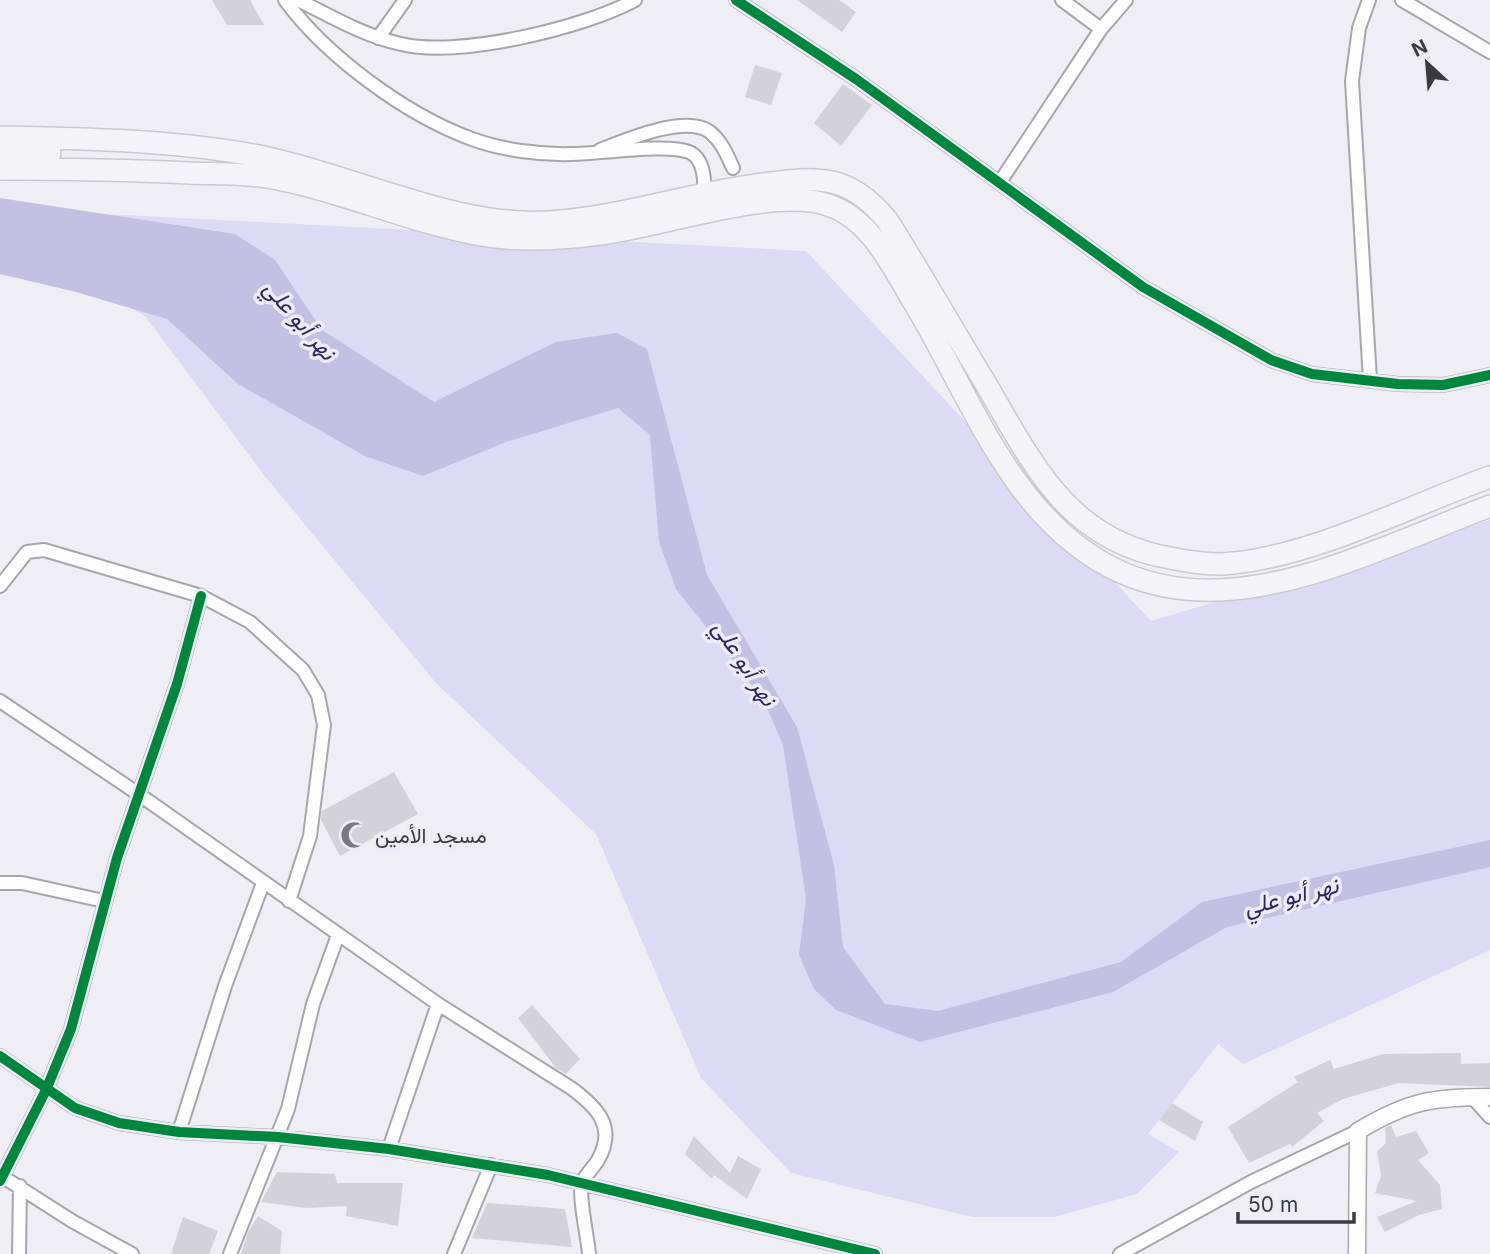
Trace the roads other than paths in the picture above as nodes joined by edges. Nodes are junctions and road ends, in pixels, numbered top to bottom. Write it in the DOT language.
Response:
graph roads {
  1 [pos="285,0"];
  2 [pos="298,0"];
  3 [pos="405,0"];
  4 [pos="635,0"];
  5 [pos="736,0"];
  6 [pos="1062,0"];
  7 [pos="1126,0"];
  8 [pos="1369,0"];
  9 [pos="1402,0"];
  10 [pos="1101,29"];
  11 [pos="379,38"];
  12 [pos="1490,52"];
  13 [pos="0,137"];
  14 [pos="188,147"];
  15 [pos="0,153"];
  16 [pos="590,154"];
  17 [pos="0,169"];
  18 [pos="733,169"];
  19 [pos="1000,182"];
  20 [pos="704,194"];
  21 [pos="1490,375"];
  22 [pos="1370,380"];
  23 [pos="1490,477"];
  24 [pos="1490,506"];
  25 [pos="1339,535"];
  26 [pos="1350,559"];
  27 [pos="0,586"];
  28 [pos="201,596"];
  29 [pos="0,701"];
  30 [pos="137,793"];
  31 [pos="0,883"];
  32 [pos="263,883"];
  33 [pos="104,901"];
  34 [pos="289,901"];
  35 [pos="338,935"];
  36 [pos="438,1004"];
  37 [pos="0,1056"];
  38 [pos="46,1090"];
  39 [pos="1472,1097"];
  40 [pos="1490,1097"];
  41 [pos="1490,1117"];
  42 [pos="1358,1131"];
  43 [pos="179,1132"];
  44 [pos="278,1137"];
  45 [pos="389,1149"];
  46 [pos="491,1166"];
  47 [pos="1,1177"];
  48 [pos="582,1184"];
  49 [pos="20,1186"];
  50 [pos="19,1254"];
  51 [pos="132,1254"];
  52 [pos="230,1254"];
  53 [pos="454,1254"];
  54 [pos="589,1254"];
  55 [pos="874,1254"];
  56 [pos="1120,1254"];
  57 [pos="1357,1254"];
  1 -- 16 [label="street"];
  2 -- 11 [label="street"];
  3 -- 11 [label="street"];
  4 -- 11 [label="street"];
  5 -- 19 [label="street"];
  6 -- 10 [label="street"];
  7 -- 10 [label="street"];
  8 -- 22 [label="street"];
  9 -- 12 [label="street"];
  10 -- 19 [label="street"];
  13 -- 14 [label="main road"];
  14 -- 15 [label="main road"];
  14 -- 20 [label="main road"];
  16 -- 18 [label="street"];
  16 -- 20 [label="street"];
  17 -- 26 [label="main road"];
  19 -- 22 [label="street"];
  20 -- 25 [label="main road"];
  21 -- 22 [label="street"];
  23 -- 25 [label="main road"];
  24 -- 26 [label="main road"];
  25 -- 26 [label="main road"];
  27 -- 28 [label="street"];
  28 -- 30 [label="street"];
  28 -- 34 [label="street"];
  29 -- 30 [label="street"];
  30 -- 32 [label="street"];
  30 -- 33 [label="street"];
  31 -- 33 [label="street"];
  32 -- 34 [label="street"];
  32 -- 43 [label="street"];
  33 -- 38 [label="street"];
  34 -- 35 [label="street"];
  35 -- 36 [label="street"];
  35 -- 44 [label="street"];
  36 -- 45 [label="street"];
  36 -- 48 [label="street"];
  37 -- 38 [label="street"];
  38 -- 43 [label="street"];
  38 -- 47 [label="street"];
  39 -- 40 [label="street"];
  39 -- 41 [label="street"];
  39 -- 42 [label="street"];
  42 -- 56 [label="street"];
  42 -- 57 [label="street"];
  43 -- 44 [label="street"];
  44 -- 45 [label="street"];
  44 -- 52 [label="street"];
  45 -- 46 [label="street"];
  46 -- 48 [label="street"];
  46 -- 53 [label="street"];
  47 -- 49 [label="street"];
  48 -- 54 [label="street"];
  48 -- 55 [label="street"];
  49 -- 50 [label="street"];
  49 -- 51 [label="street"];
}
